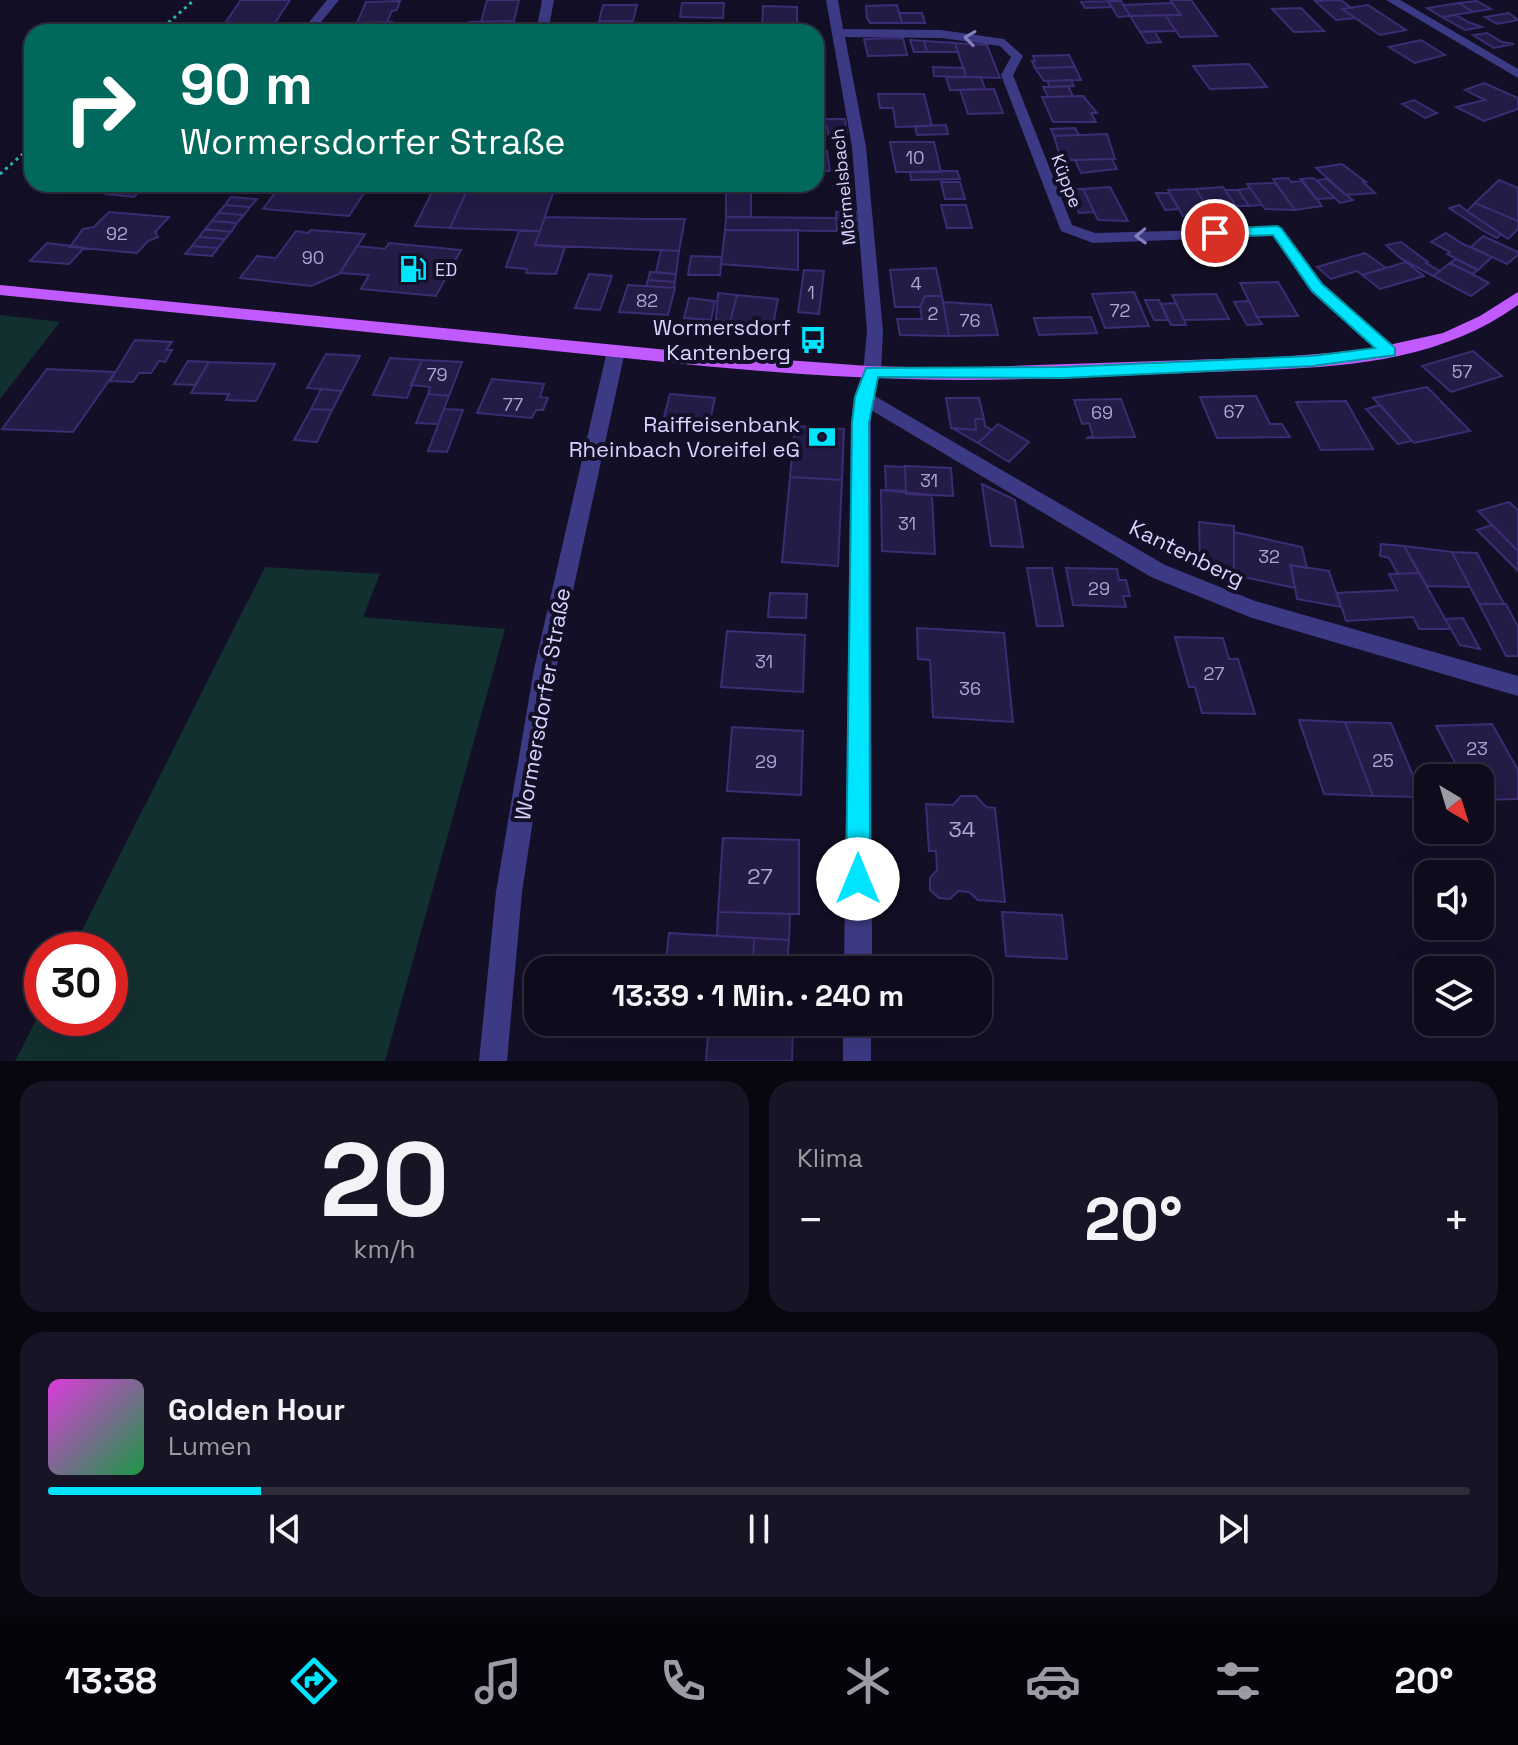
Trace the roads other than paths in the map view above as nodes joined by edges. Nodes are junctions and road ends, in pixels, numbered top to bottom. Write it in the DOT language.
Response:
graph roads {
  1 [pos="333,0"];
  2 [pos="548,0"];
  3 [pos="832,0"];
  4 [pos="1392,0"];
  5 [pos="314,24"];
  6 [pos="544,24"];
  7 [pos="838,33"];
  8 [pos="1518,74"];
  9 [pos="0,290"];
  10 [pos="1518,297"];
  11 [pos="616,351"];
  12 [pos="1389,352"];
  13 [pos="872,372"];
  14 [pos="863,397"];
  15 [pos="1518,686"];
  16 [pos="858,956"];
  17 [pos="857,1036"];
  18 [pos="493,1061"];
  19 [pos="857,1061"];
  1 -- 5 [label="street"];
  2 -- 6 [label="street"];
  3 -- 7 [label="street, Mörmelsbach"];
  4 -- 8 [label="street"];
  12 -- 7 [label="street, Küppe, one-way"];
  7 -- 13 [label="street, Mörmelsbach"];
  9 -- 11 [label="main road"];
  10 -- 12 [label="main road"];
  11 -- 13 [label="main road"];
  11 -- 18 [label="street, Wormersdorfer Straße"];
  12 -- 13 [label="main road"];
  13 -- 14 [label="street, Mörmelsbach"];
  14 -- 15 [label="street, Kantenberg"];
  14 -- 16 [label="street, Mörmelsbach"];
  17 -- 19 [label="street"];
}
